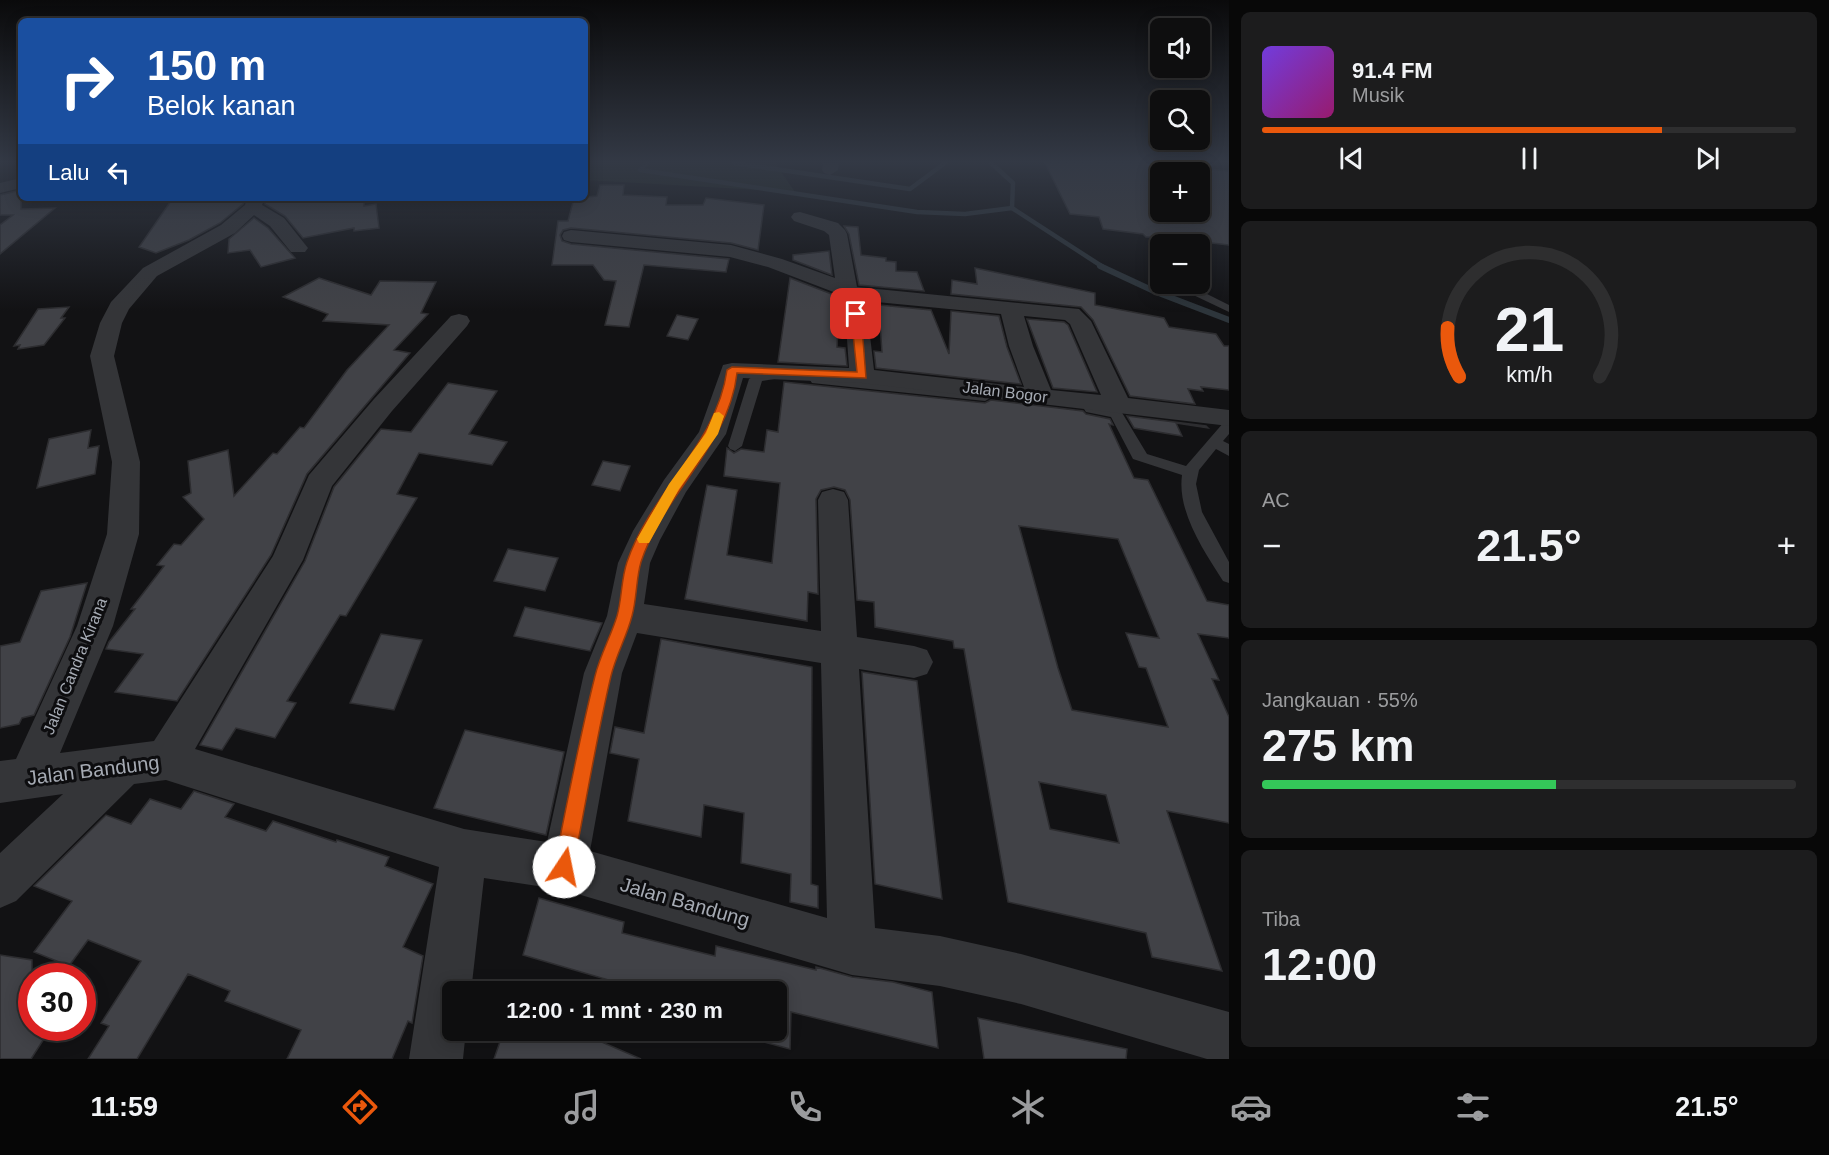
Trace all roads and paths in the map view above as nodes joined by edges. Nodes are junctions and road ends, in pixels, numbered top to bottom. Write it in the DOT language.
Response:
graph roads {
  1 [pos="245,212"];
  2 [pos="265,212"];
  3 [pos="800,217"];
  4 [pos="571,236"];
  5 [pos="298,248"];
  6 [pos="850,291"];
  7 [pos="1199,294"];
  8 [pos="1011,308"];
  9 [pos="1229,309"];
  10 [pos="459,321"];
  11 [pos="862,375"];
  12 [pos="1041,397"];
  13 [pos="1118,404"];
  14 [pos="1229,418"];
  15 [pos="1229,425"];
  16 [pos="1215,442"];
  17 [pos="735,446"];
  18 [pos="1229,451"];
  19 [pos="1190,472"];
  20 [pos="833,500"];
  21 [pos="1229,576"];
  22 [pos="625,616"];
  23 [pos="839,649"];
  24 [pos="914,662"];
  25 [pos="146,762"];
  26 [pos="14,780"];
  27 [pos="464,852"];
  28 [pos="564,867"];
  29 [pos="0,885"];
  30 [pos="852,950"];
  31 [pos="1229,1039"];
  32 [pos="436,1059"];
  1 -- 26 [label="street, Jalan Candra Kirana"];
  2 -- 5 [label="street"];
  3 -- 6 [label="street"];
  4 -- 6 [label="street"];
  6 -- 8 [label="street"];
  6 -- 11 [label="street"];
  7 -- 9 [label="lane"];
  8 -- 12 [label="street"];
  8 -- 13 [label="street"];
  10 -- 25 [label="street"];
  11 -- 12 [label="street, Jalan Bogor"];
  11 -- 22 [label="street, Jalan Bogor"];
  12 -- 13 [label="street, Jalan Bogor"];
  13 -- 14 [label="street, Jalan Bogor"];
  15 -- 16 [label="lane"];
  16 -- 18 [label="lane"];
  16 -- 19 [label="lane"];
  17 -- 19 [label="lane"];
  19 -- 21 [label="lane"];
  20 -- 23 [label="street"];
  22 -- 23 [label="street"];
  22 -- 28 [label="street"];
  23 -- 24 [label="street"];
  23 -- 30 [label="street"];
  25 -- 26 [label="street, Jalan Bandung"];
  25 -- 27 [label="street, Jalan Bandung"];
  25 -- 29 [label="street"];
  27 -- 28 [label="street, Jalan Bandung"];
  27 -- 32 [label="street"];
  28 -- 30 [label="street, Jalan Bandung"];
  30 -- 31 [label="street, Jalan Bandung"];
}
